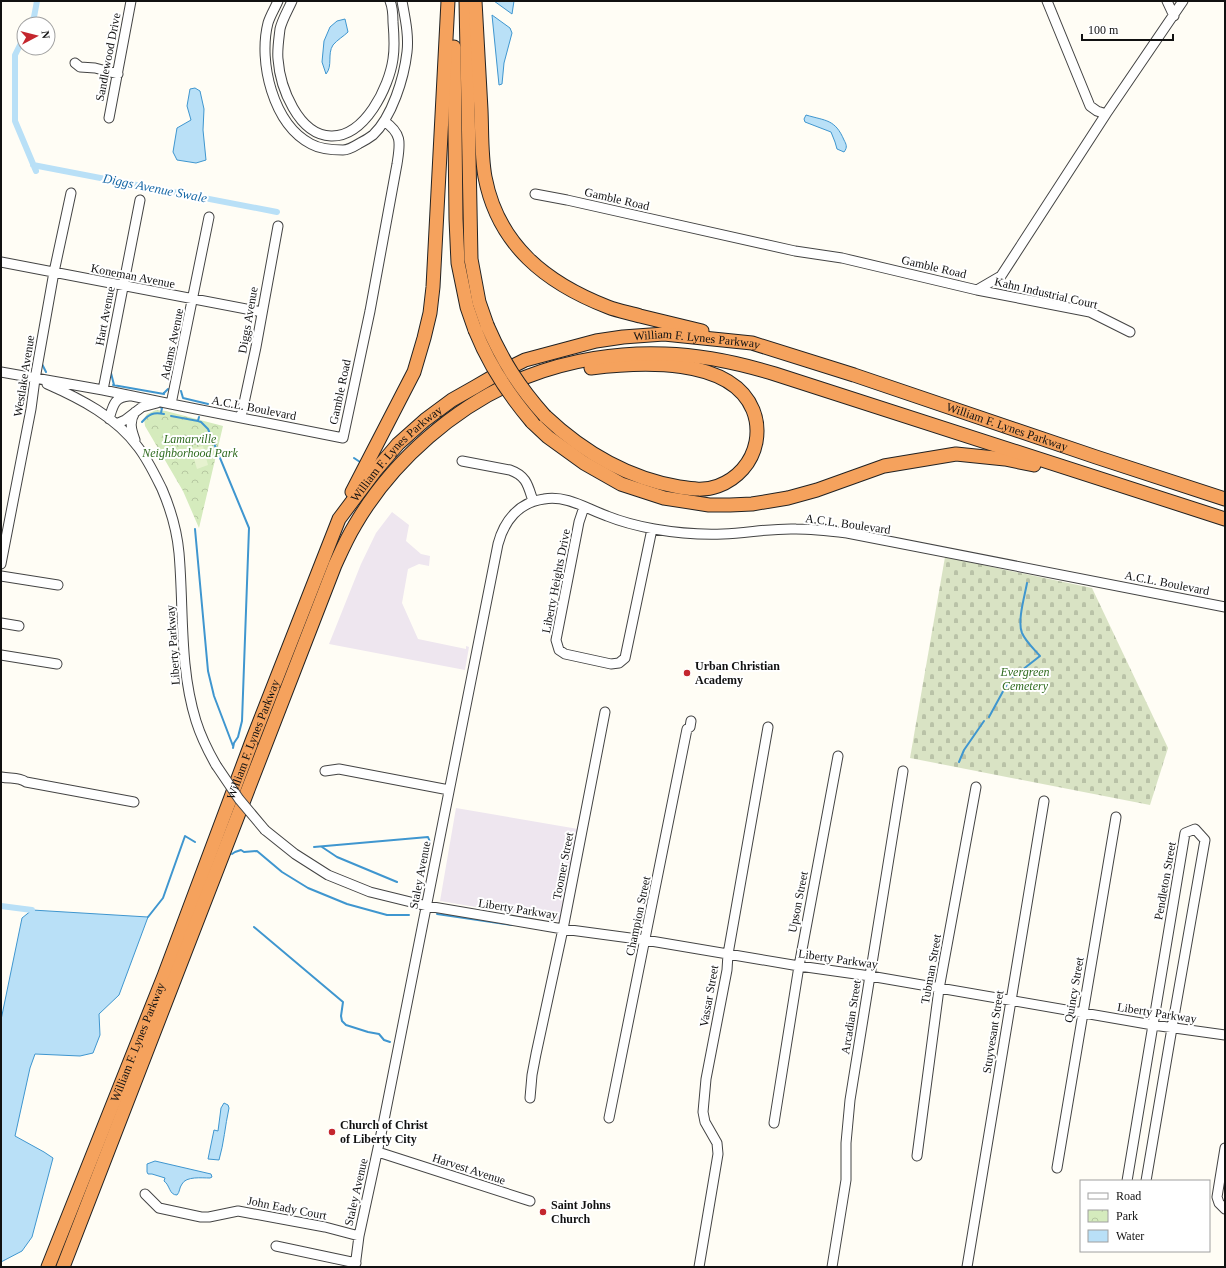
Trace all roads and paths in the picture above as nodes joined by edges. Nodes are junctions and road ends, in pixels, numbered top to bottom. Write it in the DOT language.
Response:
graph roads {
  1 [pos="131,1"];
  2 [pos="278,1"];
  3 [pos="292,1"];
  4 [pos="390,1"];
  5 [pos="402,1"];
  6 [pos="448,1"];
  7 [pos="453,1"];
  8 [pos="466,1"];
  9 [pos="475,1"];
  10 [pos="1047,1"];
  11 [pos="1168,1"];
  12 [pos="1183,1"];
  13 [pos="1174,16"];
  14 [pos="394,51"];
  15 [pos="407,52"];
  16 [pos="75,63"];
  17 [pos="118,74"];
  18 [pos="1106,114"];
  19 [pos="109,118"];
  20 [pos="384,121"];
  21 [pos="355,129"];
  22 [pos="362,142"];
  23 [pos="71,193"];
  24 [pos="535,194"];
  25 [pos="140,200"];
  26 [pos="209,218"];
  27 [pos="278,226"];
  28 [pos="1,262"];
  29 [pos="54,272"];
  30 [pos="123,286"];
  31 [pos="977,290"];
  32 [pos="193,299"];
  33 [pos="262,312"];
  34 [pos="1130,332"];
  35 [pos="752,343"];
  36 [pos="1,372"];
  37 [pos="34,379"];
  38 [pos="103,390"];
  39 [pos="130,396"];
  40 [pos="161,402"];
  41 [pos="171,404"];
  42 [pos="135,412"];
  43 [pos="241,417"];
  44 [pos="113,421"];
  45 [pos="343,438"];
  46 [pos="136,445"];
  47 [pos="462,461"];
  48 [pos="1091,476"];
  49 [pos="1225,499"];
  50 [pos="533,501"];
  51 [pos="584,507"];
  52 [pos="339,519"];
  53 [pos="1225,519"];
  54 [pos="652,529"];
  55 [pos="1,564"];
  56 [pos="1,576"];
  57 [pos="58,585"];
  58 [pos="1225,607"];
  59 [pos="1,623"];
  60 [pos="19,626"];
  61 [pos="1,655"];
  62 [pos="57,664"];
  63 [pos="292,675"];
  64 [pos="605,712"];
  65 [pos="691,721"];
  66 [pos="768,727"];
  67 [pos="838,756"];
  68 [pos="903,771"];
  69 [pos="325,772"];
  70 [pos="1,777"];
  71 [pos="976,787"];
  72 [pos="449,790"];
  73 [pos="1044,801"];
  74 [pos="134,802"];
  75 [pos="1116,817"];
  76 [pos="427,906"];
  77 [pos="563,928"];
  78 [pos="645,940"];
  79 [pos="728,954"];
  80 [pos="799,966"];
  81 [pos="870,976"];
  82 [pos="939,989"];
  83 [pos="1010,1000"];
  84 [pos="1082,1012"];
  85 [pos="1153,1025"];
  86 [pos="1172,1028"];
  87 [pos="1225,1035"];
  88 [pos="530,1098"];
  89 [pos="609,1118"];
  90 [pos="774,1124"];
  91 [pos="1225,1148"];
  92 [pos="378,1152"];
  93 [pos="917,1156"];
  94 [pos="1057,1168"];
  95 [pos="1127,1180"];
  96 [pos="1146,1180"];
  97 [pos="145,1194"];
  98 [pos="530,1201"];
  99 [pos="1225,1209"];
  100 [pos="359,1236"];
  101 [pos="276,1246"];
  102 [pos="355,1265"];
  103 [pos="48,1267"];
  104 [pos="63,1267"];
  105 [pos="699,1267"];
  106 [pos="832,1267"];
  107 [pos="967,1267"];
  1 -- 17 [label="street, Sandlewood Drive"];
  2 -- 22 [label="street"];
  3 -- 21 [label="street"];
  4 -- 14 [label="street"];
  5 -- 15 [label="street"];
  6 -- 52 [label="highway"];
  7 -- 48 [label="highway, bridge"];
  8 -- 63 [label="highway, bridge"];
  9 -- 35 [label="highway"];
  10 -- 18 [label="street"];
  11 -- 13 [label="street"];
  12 -- 13 [label="street, Gamble Road"];
  13 -- 18 [label="street, Gamble Road"];
  14 -- 15 [label="street"];
  14 -- 21 [label="street"];
  15 -- 20 [label="street"];
  16 -- 17 [label="street"];
  17 -- 19 [label="street, Sandlewood Drive"];
  18 -- 31 [label="street, Gamble Road"];
  20 -- 22 [label="street"];
  20 -- 45 [label="street, Gamble Road"];
  21 -- 22 [label="street"];
  23 -- 29 [label="street, Westlake Avenue"];
  24 -- 31 [label="street, Gamble Road"];
  25 -- 30 [label="street, Hart Avenue"];
  26 -- 32 [label="street, Adams Avenue"];
  27 -- 33 [label="street, Diggs Avenue"];
  28 -- 29 [label="street, Koneman Avenue"];
  29 -- 30 [label="street, Koneman Avenue"];
  29 -- 37 [label="street, Westlake Avenue"];
  30 -- 32 [label="street, Koneman Avenue"];
  30 -- 38 [label="street, Hart Avenue"];
  31 -- 34 [label="street, Kahn Industrial Court"];
  32 -- 33 [label="street, Koneman Avenue"];
  32 -- 41 [label="street, Adams Avenue"];
  33 -- 43 [label="street, Diggs Avenue"];
  35 -- 49 [label="highway, William F. Lynes Parkway"];
  35 -- 52 [label="highway, William F. Lynes Parkway"];
  36 -- 37 [label="street, A.C.L. Boulevard"];
  37 -- 38 [label="street, A.C.L. Boulevard"];
  37 -- 44 [label="street, A.C.L. Boulevard"];
  37 -- 55 [label="street, Westlake Avenue"];
  38 -- 39 [label="street, A.C.L. Boulevard"];
  39 -- 40 [label="street, A.C.L. Boulevard"];
  39 -- 44 [label="street"];
  40 -- 41 [label="street, A.C.L. Boulevard"];
  40 -- 42 [label="street, A.C.L. Boulevard"];
  41 -- 43 [label="street, A.C.L. Boulevard"];
  42 -- 44 [label="street, A.C.L. Boulevard"];
  42 -- 46 [label="street"];
  43 -- 45 [label="street, A.C.L. Boulevard"];
  44 -- 46 [label="street, Liberty Parkway"];
  46 -- 76 [label="street, Liberty Parkway, bridge"];
  47 -- 50 [label="street"];
  48 -- 53 [label="highway, William F. Lynes Parkway"];
  48 -- 63 [label="highway, William F. Lynes Parkway"];
  50 -- 51 [label="street, A.C.L. Boulevard"];
  50 -- 72 [label="street, Staley Avenue"];
  51 -- 54 [label="street, A.C.L. Boulevard"];
  51 -- 54 [label="street, Liberty Heights Drive"];
  52 -- 103 [label="highway, William F. Lynes Parkway"];
  54 -- 58 [label="street, A.C.L. Boulevard"];
  56 -- 57 [label="street"];
  59 -- 60 [label="street"];
  61 -- 62 [label="street"];
  63 -- 104 [label="highway, William F. Lynes Parkway"];
  64 -- 77 [label="street, Toomer Street"];
  65 -- 78 [label="street, Champion Street"];
  66 -- 79 [label="street, Vassar Street"];
  67 -- 80 [label="street, Upson Street"];
  68 -- 81 [label="street, Arcadian Street"];
  69 -- 72 [label="street"];
  70 -- 74 [label="street"];
  71 -- 82 [label="street, Tubman Street"];
  72 -- 76 [label="street, Staley Avenue"];
  73 -- 83 [label="street, Stuyvesant Street"];
  75 -- 84 [label="street, Quincy Street"];
  76 -- 77 [label="street, Liberty Parkway"];
  76 -- 92 [label="street, Staley Avenue"];
  77 -- 78 [label="street, Liberty Parkway"];
  77 -- 88 [label="street, Toomer Street"];
  78 -- 79 [label="street, Liberty Parkway"];
  78 -- 89 [label="street, Champion Street"];
  79 -- 80 [label="street, Liberty Parkway"];
  79 -- 105 [label="street, Vassar Street"];
  80 -- 81 [label="street, Liberty Parkway"];
  80 -- 90 [label="street, Upson Street"];
  81 -- 82 [label="street, Liberty Parkway"];
  81 -- 106 [label="street, Arcadian Street"];
  82 -- 83 [label="street, Liberty Parkway"];
  82 -- 93 [label="street, Tubman Street"];
  83 -- 84 [label="street, Liberty Parkway"];
  83 -- 107 [label="street, Stuyvesant Street"];
  84 -- 85 [label="street, Liberty Parkway"];
  84 -- 94 [label="street, Quincy Street"];
  85 -- 86 [label="street, Liberty Parkway"];
  85 -- 86 [label="street, Pendleton Street"];
  85 -- 95 [label="street, Pendleton Street"];
  86 -- 87 [label="street, Liberty Parkway"];
  86 -- 96 [label="street, Pendleton Street"];
  91 -- 99 [label="street"];
  92 -- 98 [label="street, Harvest Avenue"];
  92 -- 100 [label="street, Staley Avenue"];
  97 -- 100 [label="street, John Eady Court"];
  100 -- 102 [label="street, Staley Avenue"];
  101 -- 102 [label="street"];
}
